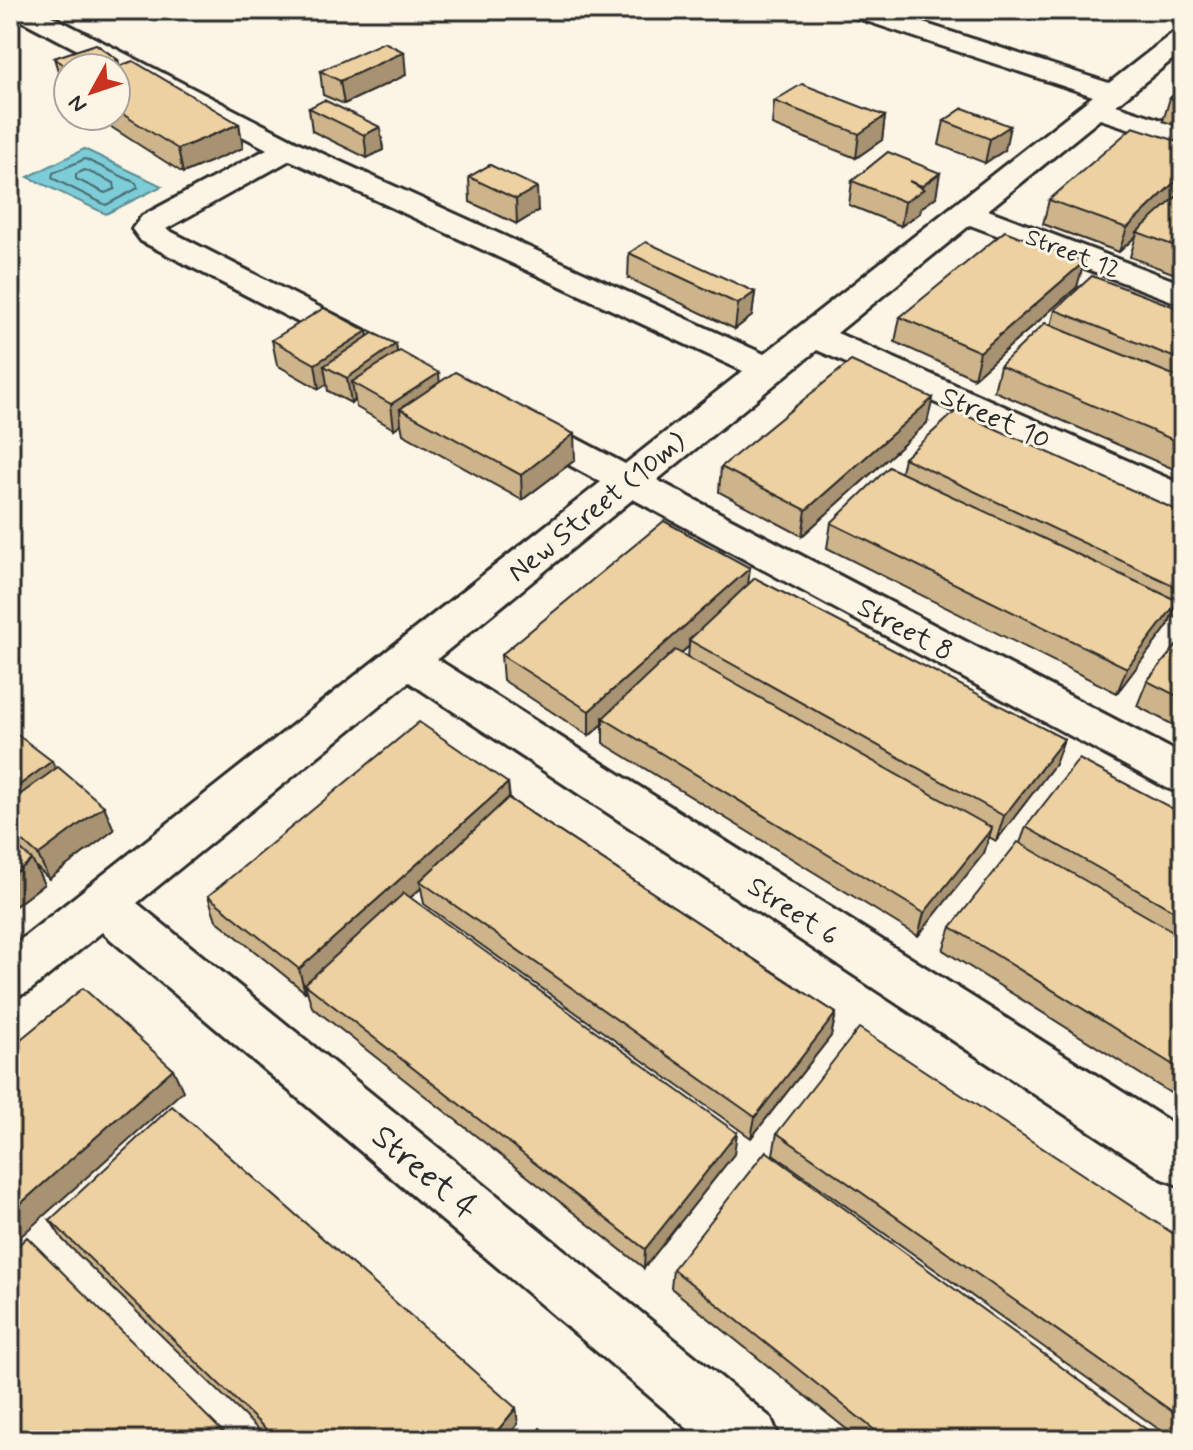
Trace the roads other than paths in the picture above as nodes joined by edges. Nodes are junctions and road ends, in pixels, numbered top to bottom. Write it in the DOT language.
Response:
graph roads {
  1 [pos="20,10"];
  2 [pos="857,10"];
  3 [pos="1183,38"];
  4 [pos="1105,101"];
  5 [pos="1183,137"];
  6 [pos="289,149"];
  7 [pos="964,212"];
  8 [pos="1183,295"];
  9 [pos="810,334"];
  10 [pos="390,357"];
  11 [pos="768,369"];
  12 [pos="488,407"];
  13 [pos="628,480"];
  14 [pos="1183,500"];
  15 [pos="405,659"];
  16 [pos="1183,776"];
  17 [pos="102,903"];
  18 [pos="10,977"];
  19 [pos="1183,1161"];
  20 [pos="749,1440"];
  1 -- 6 [label="street"];
  2 -- 4 [label="street"];
  3 -- 4 [label="street, New Street (10m)"];
  4 -- 5 [label="street"];
  4 -- 7 [label="street, New Street (10m)"];
  6 -- 10 [label="street"];
  6 -- 11 [label="street"];
  7 -- 8 [label="street, Street 12"];
  7 -- 9 [label="street, New Street (10m)"];
  9 -- 11 [label="street, New Street (10m)"];
  9 -- 14 [label="street, Street 10"];
  11 -- 13 [label="street, New Street (10m)"];
  12 -- 13 [label="street, Street 8"];
  13 -- 15 [label="street, New Street (10m)"];
  13 -- 16 [label="street, Street 8"];
  15 -- 17 [label="street, New Street (10m)"];
  15 -- 19 [label="street, Street 6"];
  17 -- 18 [label="street, New Street (10m)"];
  17 -- 20 [label="street, Street 4"];
}
